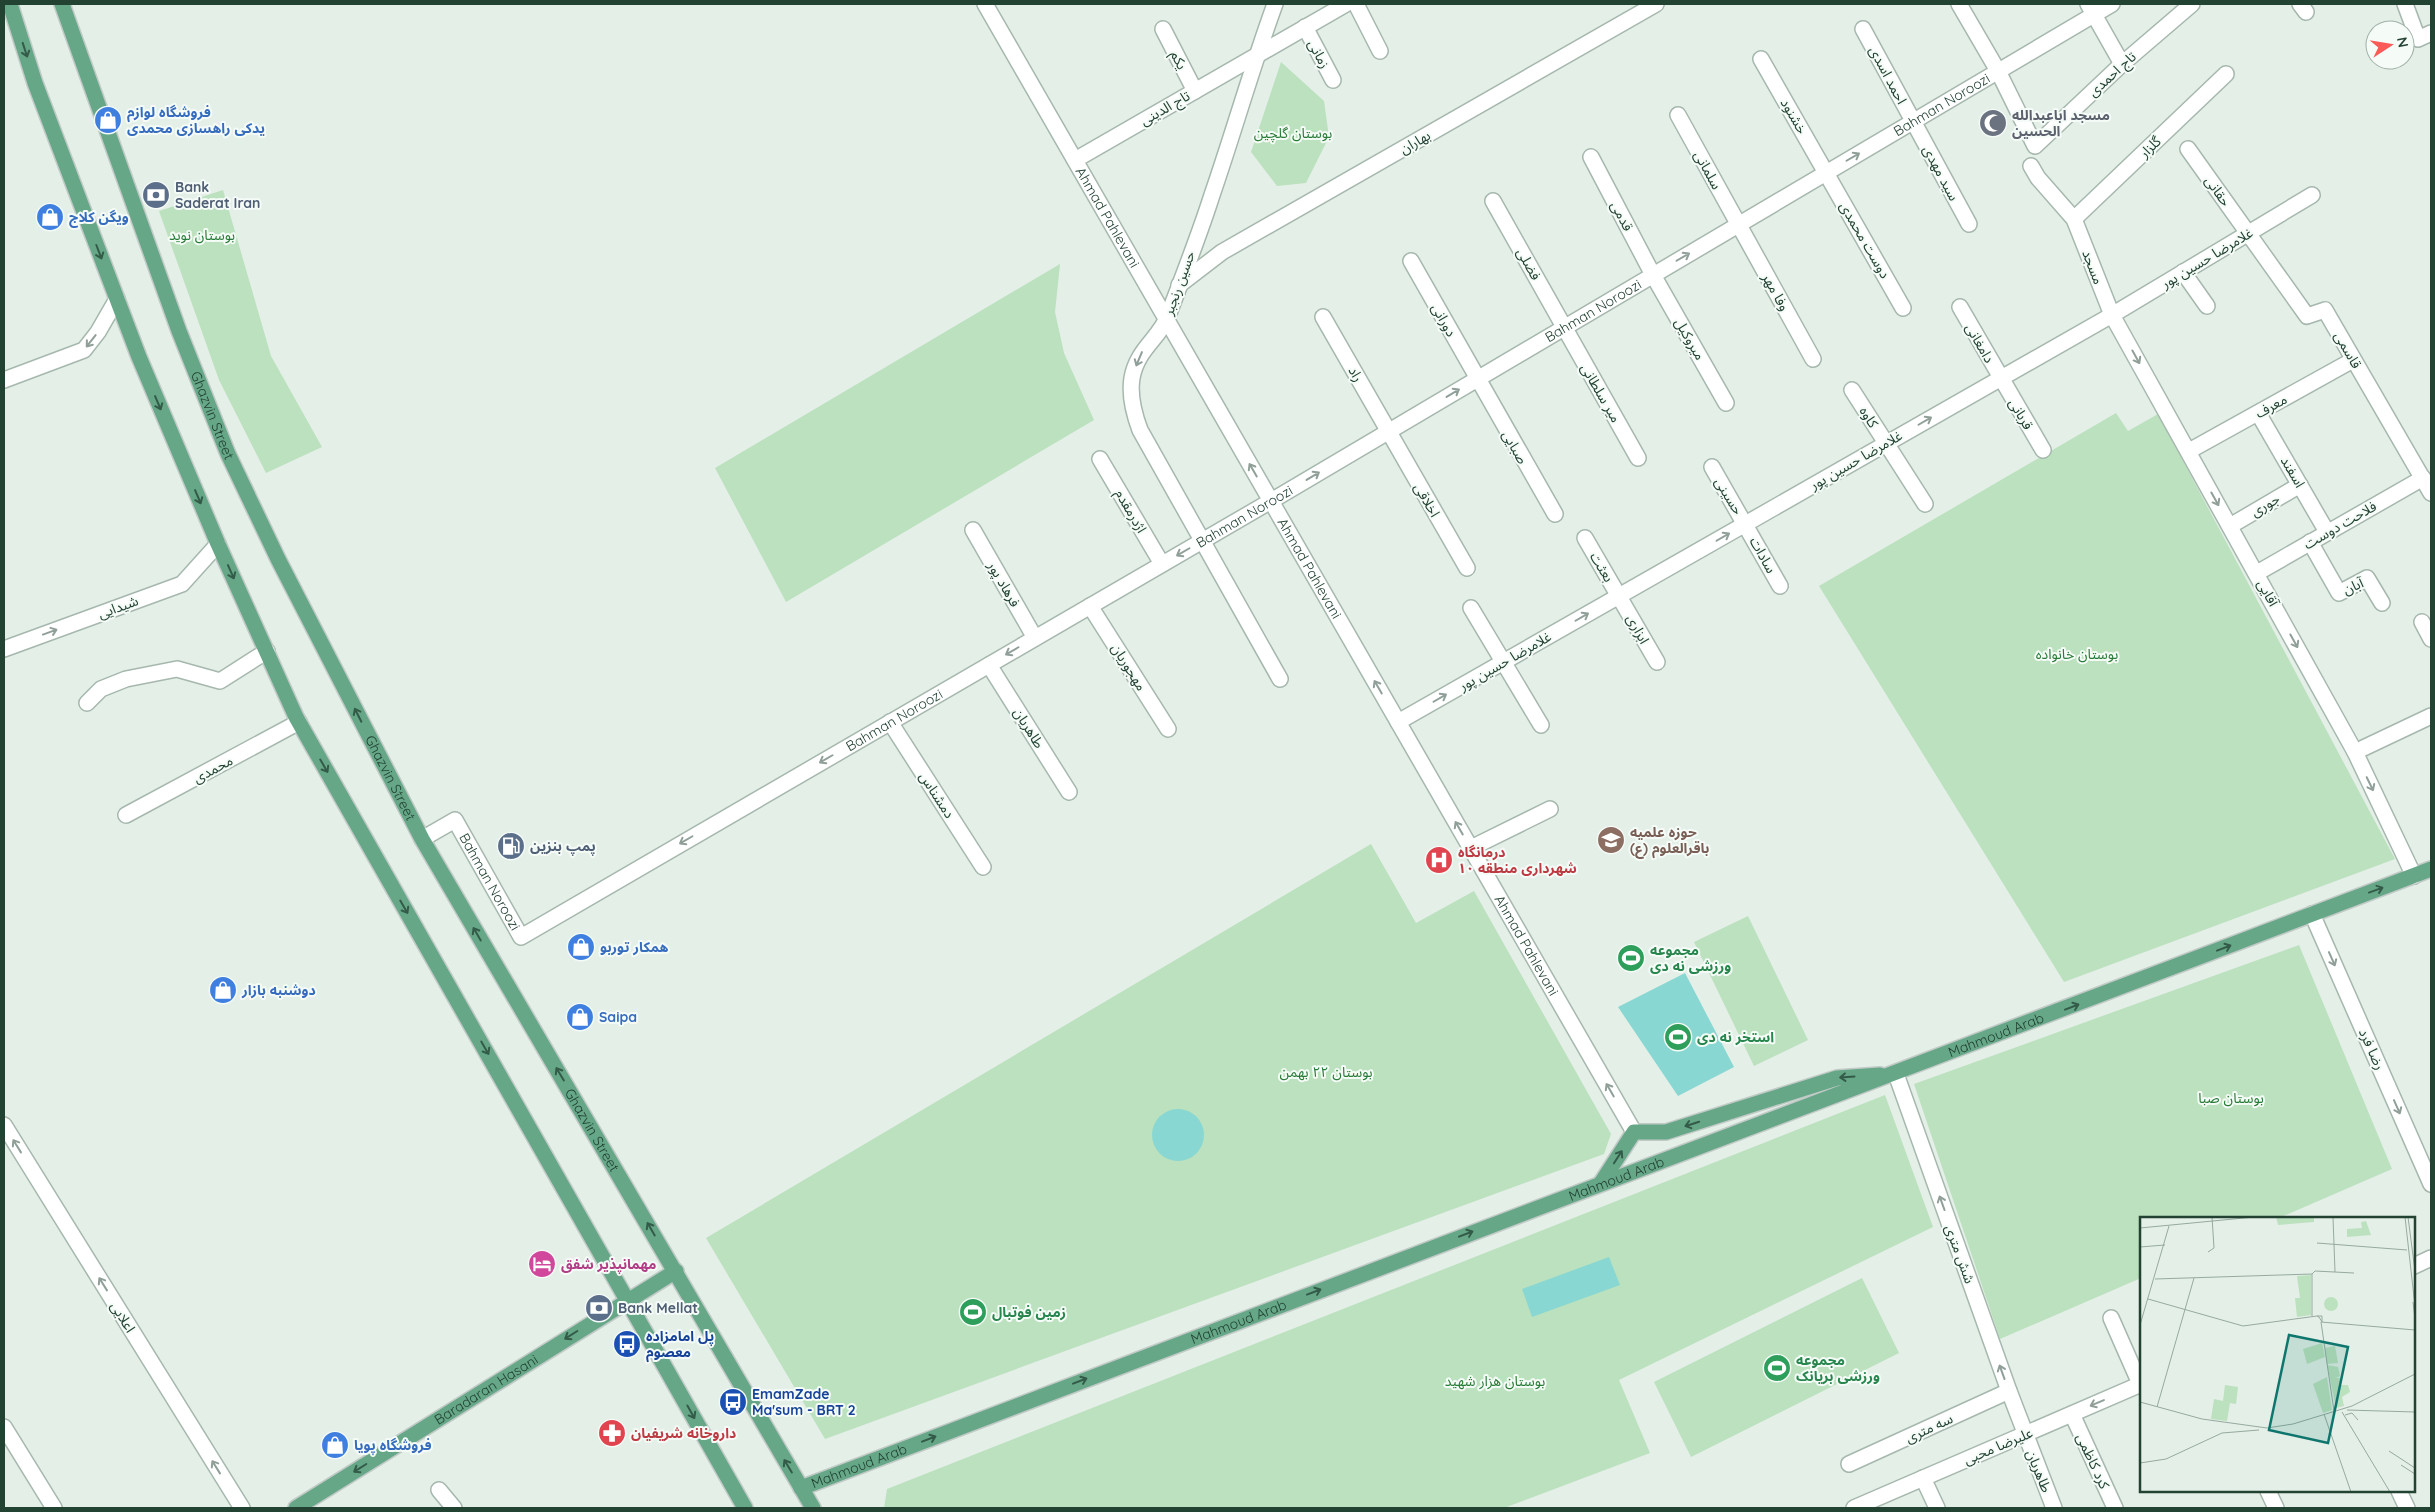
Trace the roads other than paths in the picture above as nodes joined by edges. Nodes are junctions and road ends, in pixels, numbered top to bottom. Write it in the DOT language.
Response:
graph roads {
  1 [pos="10,4"];
  2 [pos="62,4"];
  3 [pos="985,4"];
  4 [pos="1275,4"];
  5 [pos="1346,4"];
  6 [pos="1356,4"];
  7 [pos="1656,4"];
  8 [pos="1959,4"];
  9 [pos="2112,4"];
  10 [pos="2192,4"];
  11 [pos="2405,4"];
  12 [pos="2091,9"];
  13 [pos="1306,27"];
  14 [pos="1163,29"];
  15 [pos="1863,29"];
  16 [pos="2424,36"];
  17 [pos="1380,51"];
  18 [pos="1256,56"];
  19 [pos="1761,60"];
  20 [pos="2122,64"];
  21 [pos="1998,71"];
  22 [pos="2226,74"];
  23 [pos="1333,80"];
  24 [pos="1195,91"];
  25 [pos="1678,116"];
  26 [pos="1914,122"];
  27 [pos="2188,149"];
  28 [pos="1591,157"];
  29 [pos="1075,160"];
  30 [pos="2031,166"];
  31 [pos="1826,173"];
  32 [pos="2312,195"];
  33 [pos="1493,201"];
  34 [pos="2074,219"];
  35 [pos="1739,224"];
  36 [pos="1969,224"];
  37 [pos="2248,233"];
  38 [pos="1411,261"];
  39 [pos="2183,272"];
  40 [pos="1653,275"];
  41 [pos="1178,286"];
  42 [pos="117,299"];
  43 [pos="2207,306"];
  44 [pos="1960,307"];
  45 [pos="1903,308"];
  46 [pos="2112,315"];
  47 [pos="1323,317"];
  48 [pos="1166,319"];
  49 [pos="1564,328"];
  50 [pos="1813,359"];
  51 [pos="2353,360"];
  52 [pos="2000,378"];
  53 [pos="4,380"];
  54 [pos="1476,380"];
  55 [pos="1852,390"];
  56 [pos="1726,403"];
  57 [pos="2258,413"];
  58 [pos="1388,432"];
  59 [pos="1885,444"];
  60 [pos="2043,450"];
  61 [pos="2189,451"];
  62 [pos="1638,458"];
  63 [pos="1100,459"];
  64 [pos="1712,468"];
  65 [pos="2423,478"];
  66 [pos="2300,485"];
  67 [pos="2431,494"];
  68 [pos="1271,501"];
  69 [pos="1925,504"];
  70 [pos="1555,514"];
  71 [pos="1745,524"];
  72 [pos="2230,526"];
  73 [pos="973,530"];
  74 [pos="2327,532"];
  75 [pos="1585,538"];
  76 [pos="1202,541"];
  77 [pos="2310,542"];
  78 [pos="218,544"];
  79 [pos="1162,564"];
  80 [pos="1467,568"];
  81 [pos="2257,573"];
  82 [pos="1780,586"];
  83 [pos="1619,596"];
  84 [pos="2382,603"];
  85 [pos="1090,606"];
  86 [pos="1471,608"];
  87 [pos="2422,622"];
  88 [pos="1035,638"];
  89 [pos="2431,639"];
  90 [pos="4,649"];
  91 [pos="267,651"];
  92 [pos="1504,661"];
  93 [pos="1657,662"];
  94 [pos="989,664"];
  95 [pos="1280,679"];
  96 [pos="87,703"];
  97 [pos="2431,716"];
  98 [pos="299,722"];
  99 [pos="890,722"];
  100 [pos="1398,722"];
  101 [pos="1541,725"];
  102 [pos="1168,729"];
  103 [pos="2355,752"];
  104 [pos="1069,792"];
  105 [pos="1550,809"];
  106 [pos="126,815"];
  107 [pos="422,839"];
  108 [pos="1471,848"];
  109 [pos="983,867"];
  110 [pos="2431,869"];
  111 [pos="2414,876"];
  112 [pos="2312,914"];
  113 [pos="1896,1074"];
  114 [pos="4,1125"];
  115 [pos="1634,1132"];
  116 [pos="1601,1183"];
  117 [pos="2431,1184"];
  118 [pos="2431,1258"];
  119 [pos="2415,1266"];
  120 [pos="676,1271"];
  121 [pos="627,1300"];
  122 [pos="2111,1318"];
  123 [pos="2140,1383"];
  124 [pos="2140,1385"];
  125 [pos="2009,1391"];
  126 [pos="2072,1414"];
  127 [pos="4,1427"];
  128 [pos="2024,1434"];
  129 [pos="1849,1464"];
  130 [pos="1923,1478"];
  131 [pos="801,1488"];
  132 [pos="439,1490"];
  133 [pos="2268,1492"];
  134 [pos="2399,1492"];
  135 [pos="54,1508"];
  136 [pos="242,1508"];
  137 [pos="296,1508"];
  138 [pos="454,1508"];
  139 [pos="745,1508"];
  140 [pos="813,1508"];
  141 [pos="1854,1508"];
  142 [pos="1936,1508"];
  143 [pos="2054,1508"];
  144 [pos="2115,1508"];
  145 [pos="2276,1508"];
  146 [pos="2407,1508"];
  1 -- 42 [label="main road, one-way"];
  107 -- 2 [label="main road, Ghazvin Street, one-way"];
  3 -- 29 [label="street, Ahmad Pahlevani"];
  4 -- 18 [label="street, حسین رنجبر"];
  5 -- 13 [label="street, تاج الدینی"];
  6 -- 17 [label="street"];
  7 -- 41 [label="street, بهاران"];
  8 -- 21 [label="street"];
  9 -- 12 [label="street, Bahman Noroozi"];
  10 -- 20 [label="street, تاج احمدی"];
  11 -- 16 [label="street"];
  12 -- 20 [label="street"];
  12 -- 21 [label="street, Bahman Noroozi"];
  13 -- 18 [label="street, تاج الدینی"];
  13 -- 23 [label="street, زمانی"];
  14 -- 24 [label="street, یکم"];
  15 -- 26 [label="street, احمد اسدی"];
  18 -- 24 [label="street, تاج الدینی"];
  18 -- 41 [label="street, حسین رنجبر"];
  19 -- 31 [label="street, خشنود"];
  20 -- 21 [label="street, تاج احمدی"];
  21 -- 26 [label="street, Bahman Noroozi"];
  22 -- 34 [label="street, گلزار"];
  24 -- 29 [label="street, تاج الدینی"];
  25 -- 35 [label="street, سلمانی"];
  31 -- 26 [label="street, Bahman Noroozi, one-way"];
  26 -- 36 [label="street, سید مهدی"];
  27 -- 37 [label="street, حقانی"];
  28 -- 40 [label="street, قدمی"];
  29 -- 48 [label="street, Ahmad Pahlevani"];
  30 -- 34 [label="street, مسجد"];
  31 -- 35 [label="street, Bahman Noroozi"];
  31 -- 45 [label="street, دوست محمدی"];
  32 -- 37 [label="street, غلامرضا حسین پور"];
  33 -- 49 [label="street, فضلی"];
  34 -- 46 [label="street, مسجد"];
  40 -- 35 [label="street, Bahman Noroozi, one-way"];
  35 -- 50 [label="street, وفا مهر"];
  37 -- 39 [label="street, غلامرضا حسین پور"];
  37 -- 51 [label="street, قاسمی"];
  38 -- 54 [label="street, دورانی"];
  39 -- 43 [label="street"];
  39 -- 46 [label="street, غلامرضا حسین پور"];
  40 -- 49 [label="street, Bahman Noroozi"];
  40 -- 56 [label="street, میروکیل"];
  41 -- 48 [label="street, حسین رنجبر"];
  42 -- 53 [label="street, one-way"];
  42 -- 78 [label="main road, one-way"];
  44 -- 52 [label="street, دامغانی"];
  46 -- 52 [label="street, غلامرضا حسین پور"];
  46 -- 61 [label="street, آقایی, one-way"];
  47 -- 58 [label="street, راد"];
  68 -- 48 [label="street, Ahmad Pahlevani, one-way"];
  48 -- 76 [label="street, حسین رنجبر, one-way"];
  49 -- 54 [label="street, Bahman Noroozi"];
  49 -- 62 [label="street, میر سلطانی"];
  51 -- 57 [label="street, معرف"];
  51 -- 65 [label="street, قاسمی"];
  59 -- 52 [label="street, غلامرضا حسین پور, one-way"];
  52 -- 60 [label="street, قربانی"];
  58 -- 54 [label="street, Bahman Noroozi, one-way"];
  54 -- 70 [label="street, صبایی"];
  55 -- 59 [label="street, کاوه"];
  57 -- 61 [label="street, معرف"];
  57 -- 66 [label="street, اسفند"];
  68 -- 58 [label="street, Bahman Noroozi, one-way"];
  58 -- 80 [label="street, اخلاقی"];
  59 -- 69 [label="street, کاوه"];
  59 -- 71 [label="street, غلامرضا حسین پور"];
  61 -- 72 [label="street, آقایی, one-way"];
  63 -- 79 [label="street, اژدرمقدم"];
  64 -- 71 [label="street, حسینی"];
  65 -- 67 [label="street, قاسمی"];
  65 -- 74 [label="street, فلاحت دوست"];
  66 -- 72 [label="street, جوری"];
  66 -- 74 [label="street, اسفند"];
  68 -- 76 [label="street, Bahman Noroozi"];
  100 -- 68 [label="street, Ahmad Pahlevani, one-way"];
  71 -- 82 [label="street, سادات"];
  83 -- 71 [label="street, غلامرضا حسین پور, one-way"];
  72 -- 81 [label="street, آقایی"];
  73 -- 88 [label="street, فرهاد پور"];
  74 -- 77 [label="street, فلاحت دوست"];
  75 -- 83 [label="street, بعثت"];
  76 -- 79 [label="street, Bahman Noroozi, one-way"];
  76 -- 95 [label="street, حسین رنجبر"];
  77 -- 81 [label="street, فلاحت دوست"];
  77 -- 84 [label="street, آبان"];
  90 -- 78 [label="street, شیدایی, one-way"];
  78 -- 91 [label="main road, one-way"];
  79 -- 85 [label="street, Bahman Noroozi"];
  81 -- 103 [label="street, آقایی, one-way"];
  92 -- 83 [label="street, غلامرضا حسین پور, one-way"];
  83 -- 93 [label="street, ابزاری"];
  85 -- 88 [label="street, Bahman Noroozi"];
  85 -- 102 [label="street, مهجوریان"];
  86 -- 92 [label="street"];
  87 -- 89 [label="street"];
  88 -- 94 [label="street, Bahman Noroozi, one-way"];
  91 -- 96 [label="street"];
  91 -- 98 [label="main road"];
  100 -- 92 [label="street, غلامرضا حسین پور, one-way"];
  92 -- 101 [label="street"];
  94 -- 99 [label="street, Bahman Noroozi"];
  94 -- 104 [label="street, طاهریان"];
  97 -- 103 [label="street"];
  98 -- 106 [label="street, محمدی"];
  98 -- 121 [label="main road, one-way"];
  99 -- 107 [label="street, Bahman Noroozi, one-way"];
  99 -- 109 [label="street, دمشناس"];
  108 -- 100 [label="street, Ahmad Pahlevani, one-way"];
  103 -- 111 [label="street, آقایی, one-way"];
  105 -- 108 [label="street"];
  120 -- 107 [label="main road, Ghazvin Street, one-way"];
  115 -- 108 [label="street, Ahmad Pahlevani, one-way"];
  110 -- 111 [label="main road, Mahmoud Arab"];
  112 -- 111 [label="main road, Mahmoud Arab, one-way"];
  113 -- 112 [label="main road, Mahmoud Arab, one-way"];
  112 -- 117 [label="street, رضا فرد, one-way"];
  113 -- 115 [label="main road, one-way"];
  113 -- 116 [label="main road, Mahmoud Arab"];
  125 -- 113 [label="street, شش متری, one-way"];
  136 -- 114 [label="street, اعلایی, one-way"];
  116 -- 115 [label="main road, one-way"];
  131 -- 116 [label="main road, Mahmoud Arab, one-way"];
  118 -- 119 [label="street"];
  120 -- 121 [label="main road, Baradaran Hasani"];
  131 -- 120 [label="main road, Ghazvin Street, one-way"];
  121 -- 137 [label="main road, Baradaran Hasani, one-way"];
  121 -- 139 [label="main road, one-way"];
  122 -- 123 [label="street"];
  124 -- 126 [label="street, علیرضا محبی, one-way"];
  125 -- 128 [label="street, شش متری"];
  125 -- 129 [label="street, سه متری"];
  126 -- 128 [label="street, علیرضا محبی"];
  126 -- 144 [label="street, کرد کاظمی"];
  127 -- 135 [label="street"];
  128 -- 130 [label="street, علیرضا محبی"];
  128 -- 143 [label="street, طاهریان"];
  130 -- 141 [label="street, علیرضا محبی"];
  130 -- 142 [label="street"];
  131 -- 140 [label="main road, Ghazvin Street"];
  132 -- 138 [label="street"];
  133 -- 145 [label="street"];
  134 -- 146 [label="street"];
}
